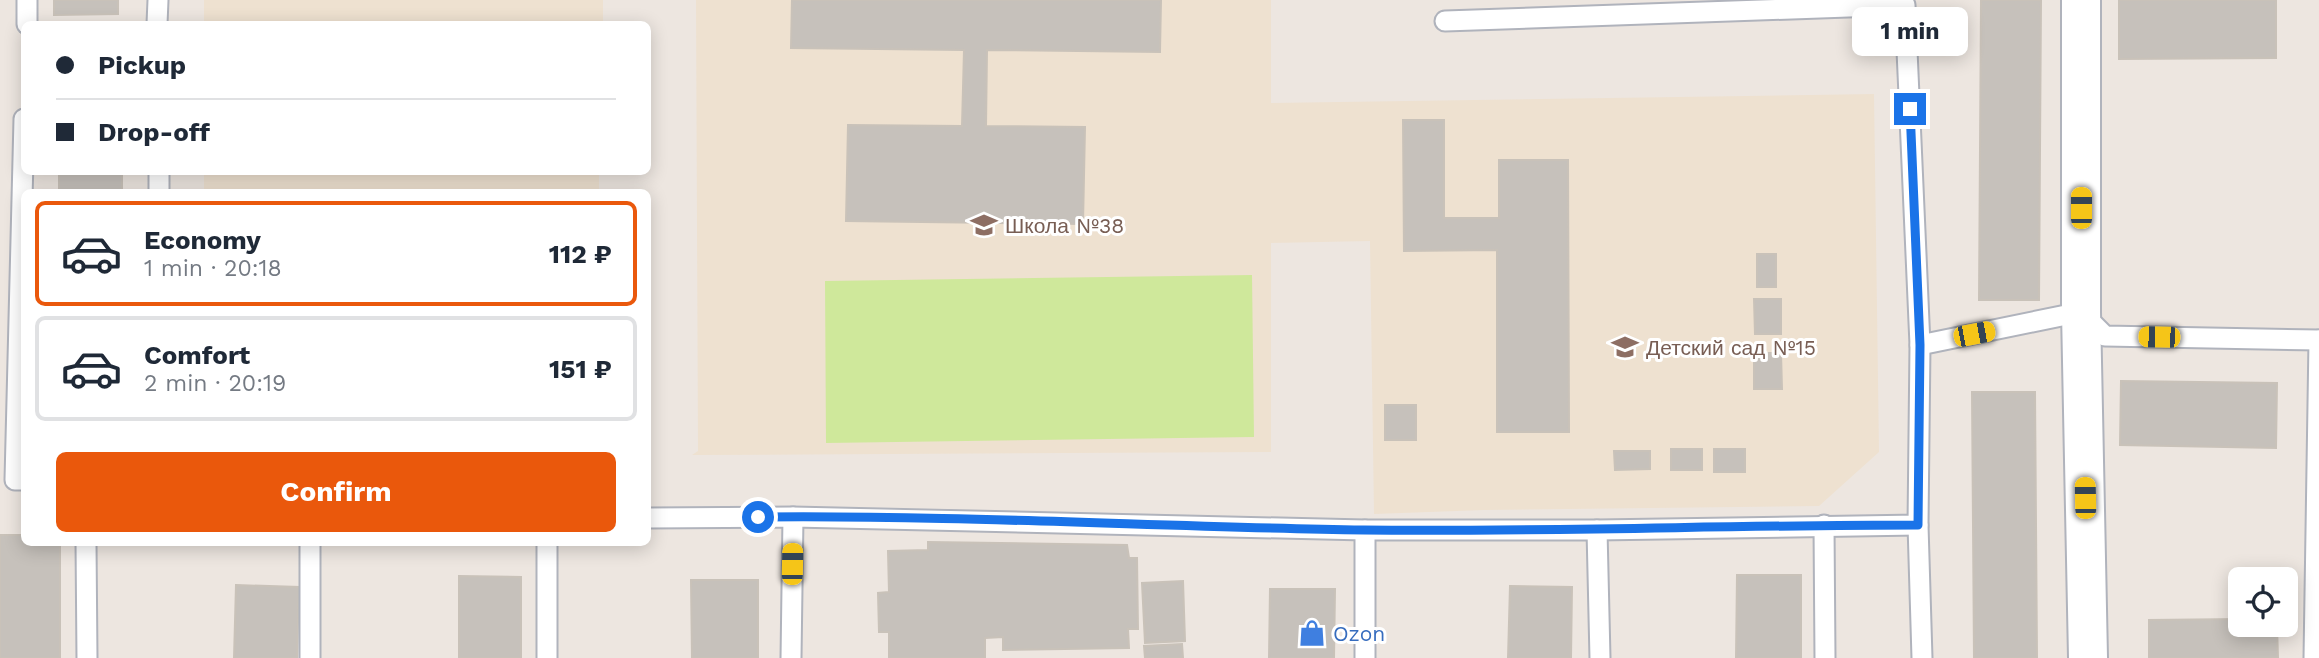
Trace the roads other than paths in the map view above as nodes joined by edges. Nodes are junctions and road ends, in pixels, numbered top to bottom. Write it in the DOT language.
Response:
graph roads {
  1 [pos="27,0"];
  2 [pos="158,0"];
  3 [pos="2081,0"];
  4 [pos="27,21"];
  5 [pos="157,21"];
  6 [pos="1445,21"];
  7 [pos="21,239"];
  8 [pos="2081,312"];
  9 [pos="2319,340"];
  10 [pos="1920,345"];
  11 [pos="21,480"];
  12 [pos="793,517"];
  13 [pos="651,518"];
  14 [pos="1824,525"];
  15 [pos="1918,525"];
  16 [pos="1366,530"];
  17 [pos="1597,530"];
  18 [pos="86,546"];
  19 [pos="310,546"];
  20 [pos="547,546"];
  21 [pos="87,658"];
  22 [pos="310,658"];
  23 [pos="547,658"];
  24 [pos="791,658"];
  25 [pos="1365,658"];
  26 [pos="1600,658"];
  27 [pos="1825,658"];
  28 [pos="1922,658"];
  29 [pos="2088,658"];
  30 [pos="2314,658"];
  1 -- 4 [label="lane"];
  2 -- 5 [label="lane"];
  3 -- 8 [label="street"];
  6 -- 10 [label="lane"];
  7 -- 11 [label="lane"];
  8 -- 9 [label="lane"];
  8 -- 10 [label="lane"];
  8 -- 29 [label="street"];
  9 -- 30 [label="lane"];
  10 -- 15 [label="lane"];
  12 -- 13 [label="lane"];
  12 -- 16 [label="lane"];
  12 -- 24 [label="lane"];
  14 -- 15 [label="lane"];
  14 -- 17 [label="lane"];
  14 -- 27 [label="lane"];
  15 -- 28 [label="lane"];
  16 -- 17 [label="lane"];
  16 -- 25 [label="lane"];
  17 -- 26 [label="lane"];
  18 -- 21 [label="lane"];
  19 -- 22 [label="lane"];
  20 -- 23 [label="lane"];
}
